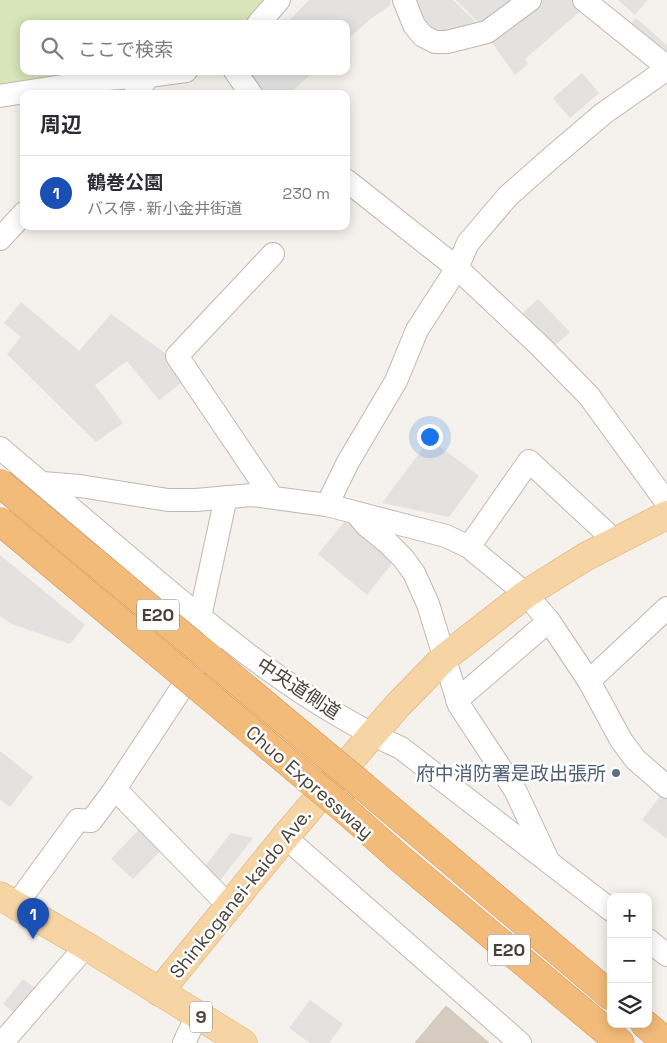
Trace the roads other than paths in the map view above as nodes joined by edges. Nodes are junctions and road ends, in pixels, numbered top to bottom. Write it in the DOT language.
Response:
graph roads {
  1 [pos="280,0"];
  2 [pos="404,0"];
  3 [pos="530,0"];
  4 [pos="584,0"];
  5 [pos="262,20"];
  6 [pos="667,68"];
  7 [pos="156,75"];
  8 [pos="238,75"];
  9 [pos="149,76"];
  10 [pos="38,90"];
  11 [pos="138,90"];
  12 [pos="247,90"];
  13 [pos="20,93"];
  14 [pos="0,96"];
  15 [pos="350,183"];
  16 [pos="20,217"];
  17 [pos="0,239"];
  18 [pos="274,254"];
  19 [pos="457,268"];
  20 [pos="0,448"];
  21 [pos="0,482"];
  22 [pos="42,483"];
  23 [pos="226,497"];
  24 [pos="272,497"];
  25 [pos="667,503"];
  26 [pos="327,505"];
  27 [pos="355,512"];
  28 [pos="667,515"];
  29 [pos="0,521"];
  30 [pos="615,541"];
  31 [pos="469,547"];
  32 [pos="526,594"];
  33 [pos="667,608"];
  34 [pos="200,617"];
  35 [pos="549,621"];
  36 [pos="219,632"];
  37 [pos="444,658"];
  38 [pos="589,681"];
  39 [pos="457,700"];
  40 [pos="372,735"];
  41 [pos="667,787"];
  42 [pos="115,789"];
  43 [pos="408,825"];
  44 [pos="285,837"];
  45 [pos="398,857"];
  46 [pos="548,861"];
  47 [pos="8,901"];
  48 [pos="228,905"];
  49 [pos="607,907"];
  50 [pos="652,943"];
  51 [pos="86,946"];
  52 [pos="667,955"];
  53 [pos="607,975"];
  54 [pos="159,992"];
  55 [pos="607,993"];
  56 [pos="652,1009"];
  57 [pos="197,1015"];
  58 [pos="667,1021"];
  59 [pos="650,1028"];
  60 [pos="2,1043"];
  61 [pos="184,1043"];
  62 [pos="243,1043"];
  63 [pos="520,1043"];
  64 [pos="602,1043"];
  65 [pos="620,1043"];
  66 [pos="667,1043"];
  1 -- 5 [label="street"];
  2 -- 3 [label="street"];
  4 -- 6 [label="street"];
  6 -- 19 [label="street"];
  7 -- 9 [label="street"];
  8 -- 12 [label="street"];
  9 -- 10 [label="street"];
  9 -- 11 [label="street"];
  13 -- 14 [label="street"];
  15 -- 19 [label="street"];
  16 -- 17 [label="street"];
  18 -- 24 [label="street"];
  19 -- 25 [label="street"];
  19 -- 26 [label="street"];
  20 -- 22 [label="street, 中央道側道"];
  21 -- 43 [label="highway, Chuo Expressway / E20, bridge"];
  22 -- 23 [label="street"];
  22 -- 34 [label="street, 中央道側道"];
  23 -- 24 [label="street"];
  23 -- 34 [label="street"];
  24 -- 26 [label="street"];
  26 -- 27 [label="street"];
  27 -- 31 [label="street"];
  27 -- 37 [label="street"];
  28 -- 30 [label="main road, Shinkoganei-kaido Ave."];
  29 -- 45 [label="highway, Chuo Expressway / E20, bridge"];
  30 -- 31 [label="street"];
  30 -- 32 [label="main road, Shinkoganei-kaido Ave."];
  31 -- 32 [label="street"];
  32 -- 35 [label="street"];
  32 -- 37 [label="main road, Shinkoganei-kaido Ave."];
  33 -- 38 [label="street"];
  34 -- 36 [label="street, 中央道側道"];
  35 -- 38 [label="street"];
  35 -- 39 [label="street"];
  36 -- 40 [label="street, 中央道側道"];
  36 -- 42 [label="street"];
  37 -- 39 [label="street"];
  37 -- 40 [label="main road, Shinkoganei-kaido Ave."];
  38 -- 41 [label="street"];
  39 -- 46 [label="street"];
  40 -- 44 [label="main road, Shinkoganei-kaido Ave."];
  40 -- 46 [label="street, 中央道側道"];
  42 -- 47 [label="street"];
  42 -- 48 [label="street"];
  43 -- 53 [label="highway"];
  43 -- 55 [label="highway, Chuo Expressway / E20"];
  44 -- 48 [label="main road, Shinkoganei-kaido Ave."];
  44 -- 63 [label="street"];
  45 -- 64 [label="highway"];
  45 -- 65 [label="highway, Chuo Expressway / E20"];
  46 -- 49 [label="street, 中央道側道"];
  47 -- 51 [label="main road"];
  48 -- 54 [label="main road, Shinkoganei-kaido Ave."];
  50 -- 52 [label="street"];
  51 -- 54 [label="main road"];
  51 -- 60 [label="street"];
  54 -- 57 [label="main road, 9"];
  56 -- 58 [label="highway"];
  57 -- 61 [label="street"];
  57 -- 62 [label="main road, 9"];
  59 -- 66 [label="highway"];
}
